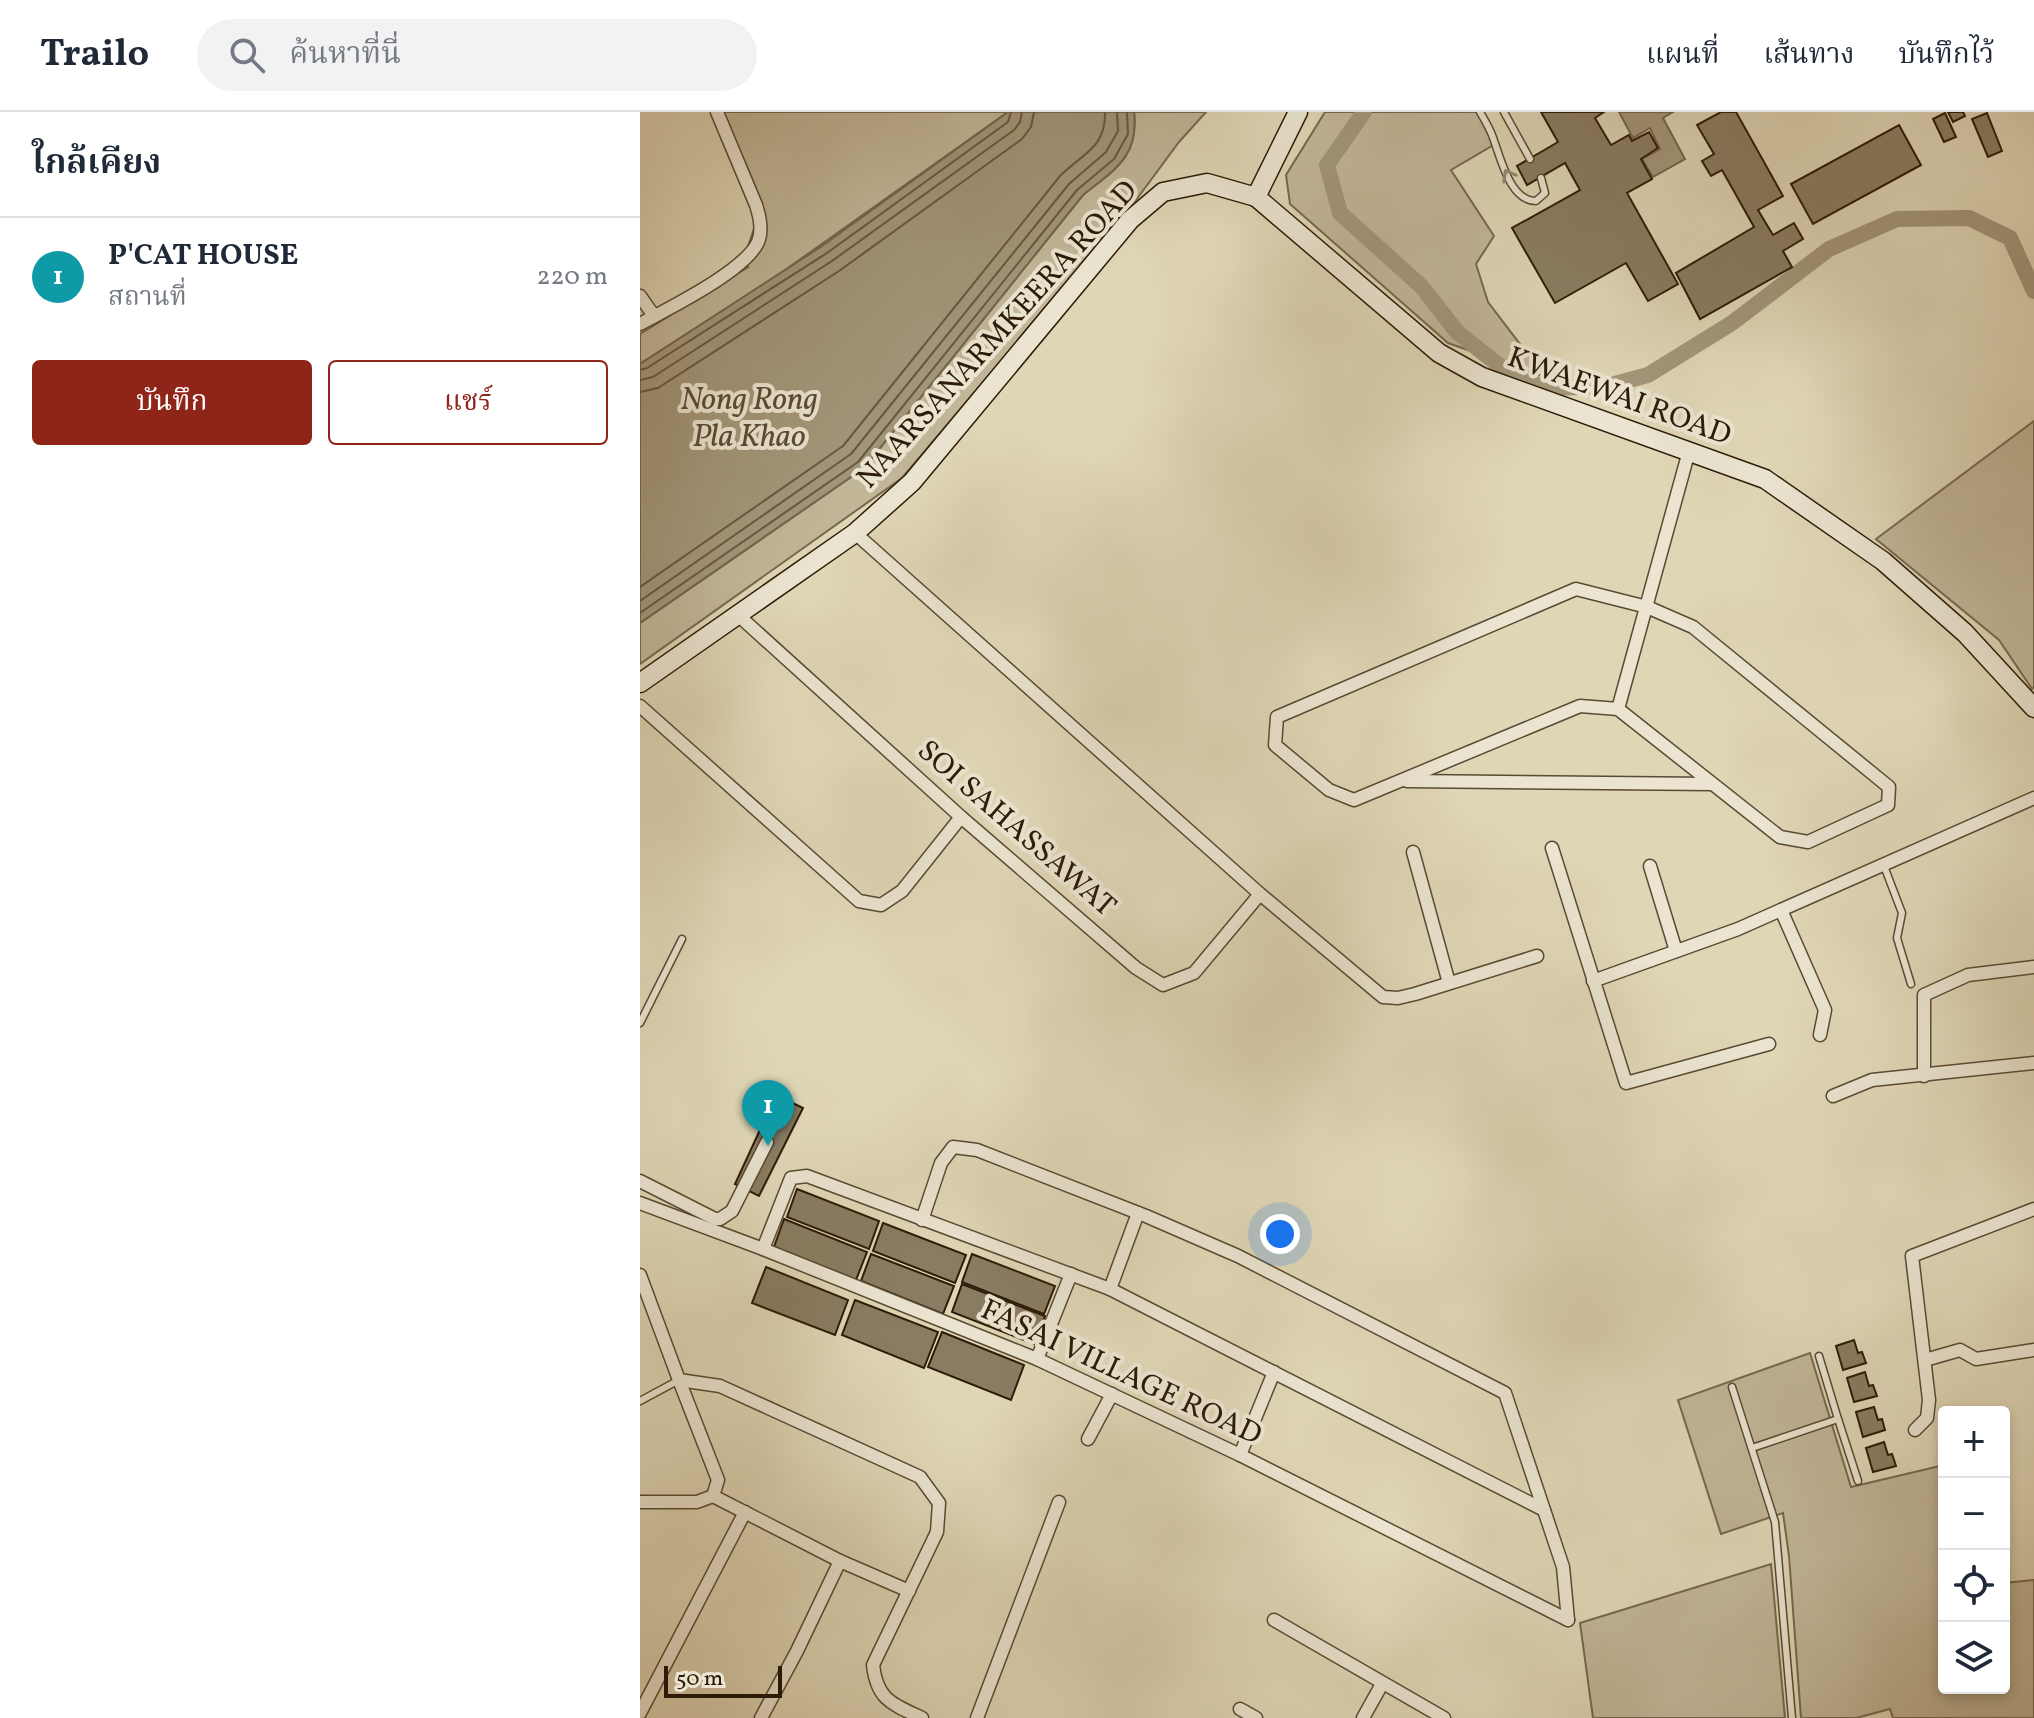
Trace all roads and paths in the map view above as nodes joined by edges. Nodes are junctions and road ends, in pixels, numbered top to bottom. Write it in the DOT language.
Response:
graph roads {
  1 [pos="717,112"];
  2 [pos="1298,112"];
  3 [pos="1480,112"];
  4 [pos="1504,112"];
  5 [pos="1530,159"];
  6 [pos="1541,178"];
  7 [pos="1256,197"];
  8 [pos="640,296"];
  9 [pos="654,316"];
  10 [pos="640,324"];
  11 [pos="1689,451"];
  12 [pos="855,533"];
  13 [pos="1647,607"];
  14 [pos="738,615"];
  15 [pos="640,683"];
  16 [pos="640,706"];
  17 [pos="2034,708"];
  18 [pos="1618,709"];
  19 [pos="1400,781"];
  20 [pos="1712,784"];
  21 [pos="2034,798"];
  22 [pos="961,817"];
  23 [pos="1552,848"];
  24 [pos="1413,852"];
  25 [pos="1883,862"];
  26 [pos="1650,866"];
  27 [pos="1260,894"];
  28 [pos="1781,910"];
  29 [pos="682,939"];
  30 [pos="1676,951"];
  31 [pos="1537,956"];
  32 [pos="2034,967"];
  33 [pos="1593,981"];
  34 [pos="1449,983"];
  35 [pos="1911,984"];
  36 [pos="640,1023"];
  37 [pos="1820,1035"];
  38 [pos="1769,1044"];
  39 [pos="2034,1063"];
  40 [pos="1924,1076"];
  41 [pos="1833,1096"];
  42 [pos="767,1142"];
  43 [pos="640,1181"];
  44 [pos="640,1203"];
  45 [pos="2034,1209"];
  46 [pos="1138,1213"];
  47 [pos="922,1220"];
  48 [pos="763,1249"];
  49 [pos="1071,1274"];
  50 [pos="640,1275"];
  51 [pos="1110,1289"];
  52 [pos="2034,1350"];
  53 [pos="1819,1356"];
  54 [pos="1037,1359"];
  55 [pos="1925,1360"];
  56 [pos="1274,1372"];
  57 [pos="679,1380"];
  58 [pos="1732,1387"];
  59 [pos="1112,1394"];
  60 [pos="640,1401"];
  61 [pos="1838,1419"];
  62 [pos="1915,1430"];
  63 [pos="1088,1439"];
  64 [pos="1752,1448"];
  65 [pos="1240,1455"];
  66 [pos="1858,1481"];
  67 [pos="713,1496"];
  68 [pos="640,1502"];
  69 [pos="1059,1502"];
  70 [pos="1544,1510"];
  71 [pos="745,1512"];
  72 [pos="840,1561"];
  73 [pos="909,1591"];
  74 [pos="1274,1620"];
  75 [pos="1382,1684"];
  76 [pos="1240,1709"];
  77 [pos="640,1713"];
  78 [pos="761,1718"];
  79 [pos="922,1718"];
  80 [pos="977,1718"];
  81 [pos="1256,1718"];
  82 [pos="1363,1718"];
  83 [pos="1444,1718"];
  84 [pos="1792,1718"];
  1 -- 9 [label="street"];
  2 -- 7 [label="street"];
  6 -- 3 [label="lane, one-way"];
  4 -- 5 [label="lane"];
  7 -- 11 [label="street, KWAEWAI ROAD"];
  7 -- 12 [label="street, NAARSANARMKEERA ROAD"];
  8 -- 9 [label="street"];
  9 -- 10 [label="street"];
  11 -- 13 [label="street"];
  11 -- 17 [label="street, KWAEWAI ROAD"];
  12 -- 14 [label="street, NAARSANARMKEERA ROAD"];
  12 -- 27 [label="street"];
  13 -- 18 [label="street"];
  13 -- 19 [label="street"];
  13 -- 20 [label="street"];
  14 -- 15 [label="street, NAARSANARMKEERA ROAD"];
  14 -- 22 [label="street, SOI SAHASSAWAT"];
  16 -- 22 [label="street"];
  18 -- 19 [label="street"];
  18 -- 20 [label="street"];
  19 -- 20 [label="street"];
  21 -- 25 [label="street"];
  22 -- 27 [label="street, SOI SAHASSAWAT"];
  23 -- 33 [label="street"];
  24 -- 34 [label="street"];
  25 -- 28 [label="street"];
  25 -- 35 [label="lane"];
  26 -- 30 [label="street"];
  27 -- 34 [label="street"];
  28 -- 30 [label="street"];
  28 -- 37 [label="street"];
  29 -- 36 [label="lane"];
  30 -- 33 [label="street"];
  31 -- 34 [label="street"];
  32 -- 40 [label="street"];
  33 -- 38 [label="street"];
  39 -- 40 [label="street"];
  40 -- 41 [label="street"];
  42 -- 43 [label="street"];
  44 -- 48 [label="street, FASAI VILLAGE ROAD"];
  45 -- 55 [label="street"];
  46 -- 47 [label="street"];
  46 -- 51 [label="street"];
  46 -- 70 [label="street"];
  47 -- 48 [label="street"];
  47 -- 49 [label="street"];
  48 -- 54 [label="street, FASAI VILLAGE ROAD"];
  49 -- 51 [label="street"];
  49 -- 54 [label="street"];
  50 -- 57 [label="street"];
  51 -- 56 [label="street"];
  52 -- 55 [label="street"];
  53 -- 61 [label="lane"];
  54 -- 59 [label="street, FASAI VILLAGE ROAD"];
  55 -- 62 [label="street"];
  56 -- 65 [label="street"];
  56 -- 70 [label="street"];
  57 -- 60 [label="lane"];
  57 -- 67 [label="street"];
  57 -- 73 [label="street"];
  58 -- 64 [label="lane"];
  59 -- 63 [label="street"];
  59 -- 65 [label="street, FASAI VILLAGE ROAD"];
  61 -- 64 [label="lane"];
  61 -- 66 [label="lane"];
  64 -- 84 [label="lane"];
  65 -- 70 [label="street, FASAI VILLAGE ROAD"];
  67 -- 68 [label="street"];
  67 -- 71 [label="street"];
  69 -- 80 [label="street"];
  71 -- 72 [label="street"];
  71 -- 77 [label="street"];
  72 -- 73 [label="street"];
  72 -- 78 [label="street"];
  73 -- 79 [label="street"];
  74 -- 75 [label="street"];
  75 -- 82 [label="street"];
  75 -- 83 [label="street"];
  76 -- 81 [label="street"];
}
